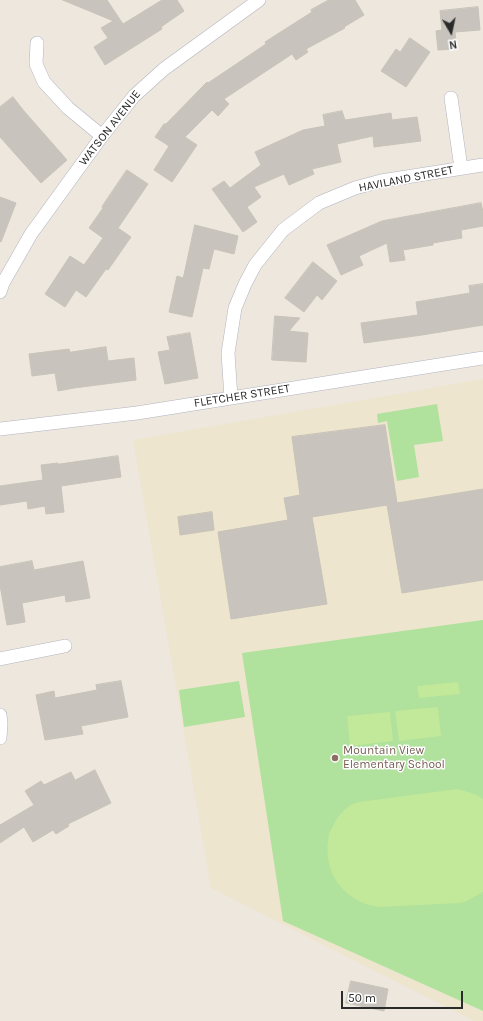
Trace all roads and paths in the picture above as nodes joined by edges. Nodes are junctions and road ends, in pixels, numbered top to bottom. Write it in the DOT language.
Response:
graph roads {
  1 [pos="259,0"];
  2 [pos="37,43"];
  3 [pos="451,98"];
  4 [pos="102,136"];
  5 [pos="483,165"];
  6 [pos="461,168"];
  7 [pos="1,285"];
  8 [pos="483,358"];
  9 [pos="231,398"];
  10 [pos="0,429"];
  11 [pos="65,646"];
  12 [pos="0,659"];
  13 [pos="0,715"];
  14 [pos="0,738"];
  1 -- 4 [label="street, WATSON AVENUE"];
  2 -- 4 [label="street"];
  3 -- 6 [label="street"];
  4 -- 7 [label="street, WATSON AVENUE"];
  5 -- 6 [label="street, HAVILAND STREET"];
  6 -- 9 [label="street, HAVILAND STREET"];
  8 -- 9 [label="street, FLETCHER STREET"];
  9 -- 10 [label="street, FLETCHER STREET"];
  11 -- 12 [label="street"];
  13 -- 14 [label="street"];
}
